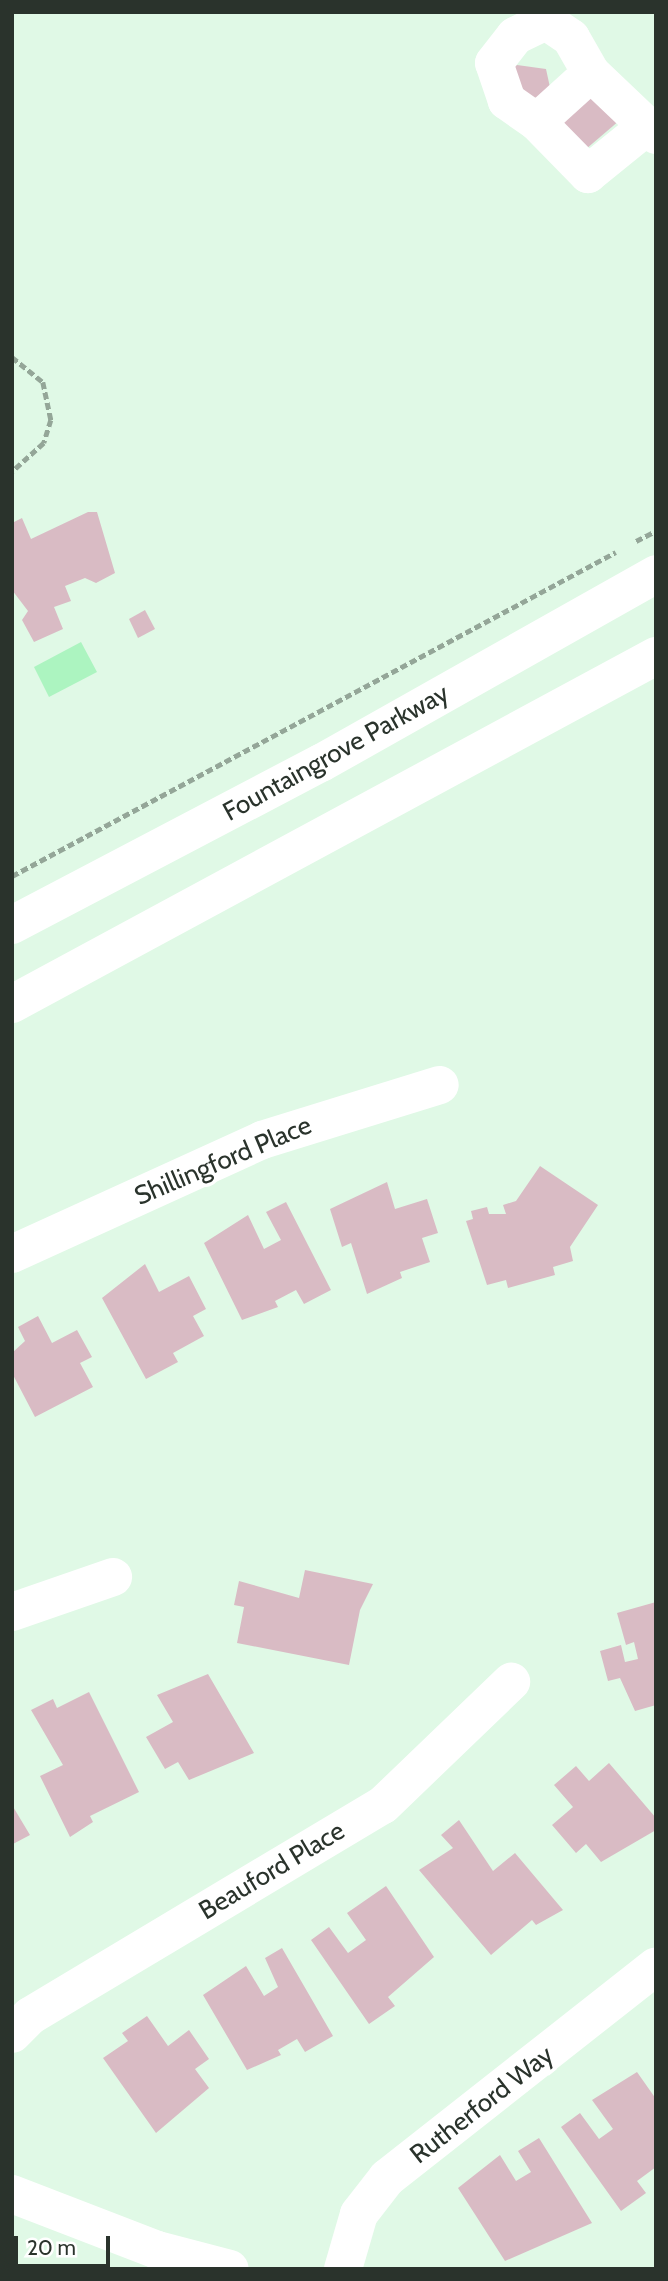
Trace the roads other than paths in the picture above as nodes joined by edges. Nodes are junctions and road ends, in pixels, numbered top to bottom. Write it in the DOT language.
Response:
graph roads {
  1 [pos="591,73"];
  2 [pos="537,122"];
  3 [pos="651,131"];
  4 [pos="656,575"];
  5 [pos="656,656"];
  6 [pos="12,925"];
  7 [pos="12,1004"];
  8 [pos="440,1085"];
  9 [pos="12,1254"];
  10 [pos="113,1577"];
  11 [pos="12,1612"];
  12 [pos="510,1682"];
  13 [pos="656,1966"];
  14 [pos="12,2034"];
  15 [pos="12,2194"];
  16 [pos="230,2269"];
  17 [pos="343,2269"];
  1 -- 2 [label="street"];
  1 -- 2 [label="street"];
  1 -- 3 [label="street"];
  2 -- 3 [label="street"];
  4 -- 6 [label="street, Fountaingrove Parkway"];
  5 -- 7 [label="street"];
  8 -- 9 [label="street, Shillingford Place"];
  10 -- 11 [label="street"];
  12 -- 14 [label="street, Beauford Place"];
  13 -- 17 [label="street, Rutherford Way"];
  15 -- 16 [label="street"];
}
